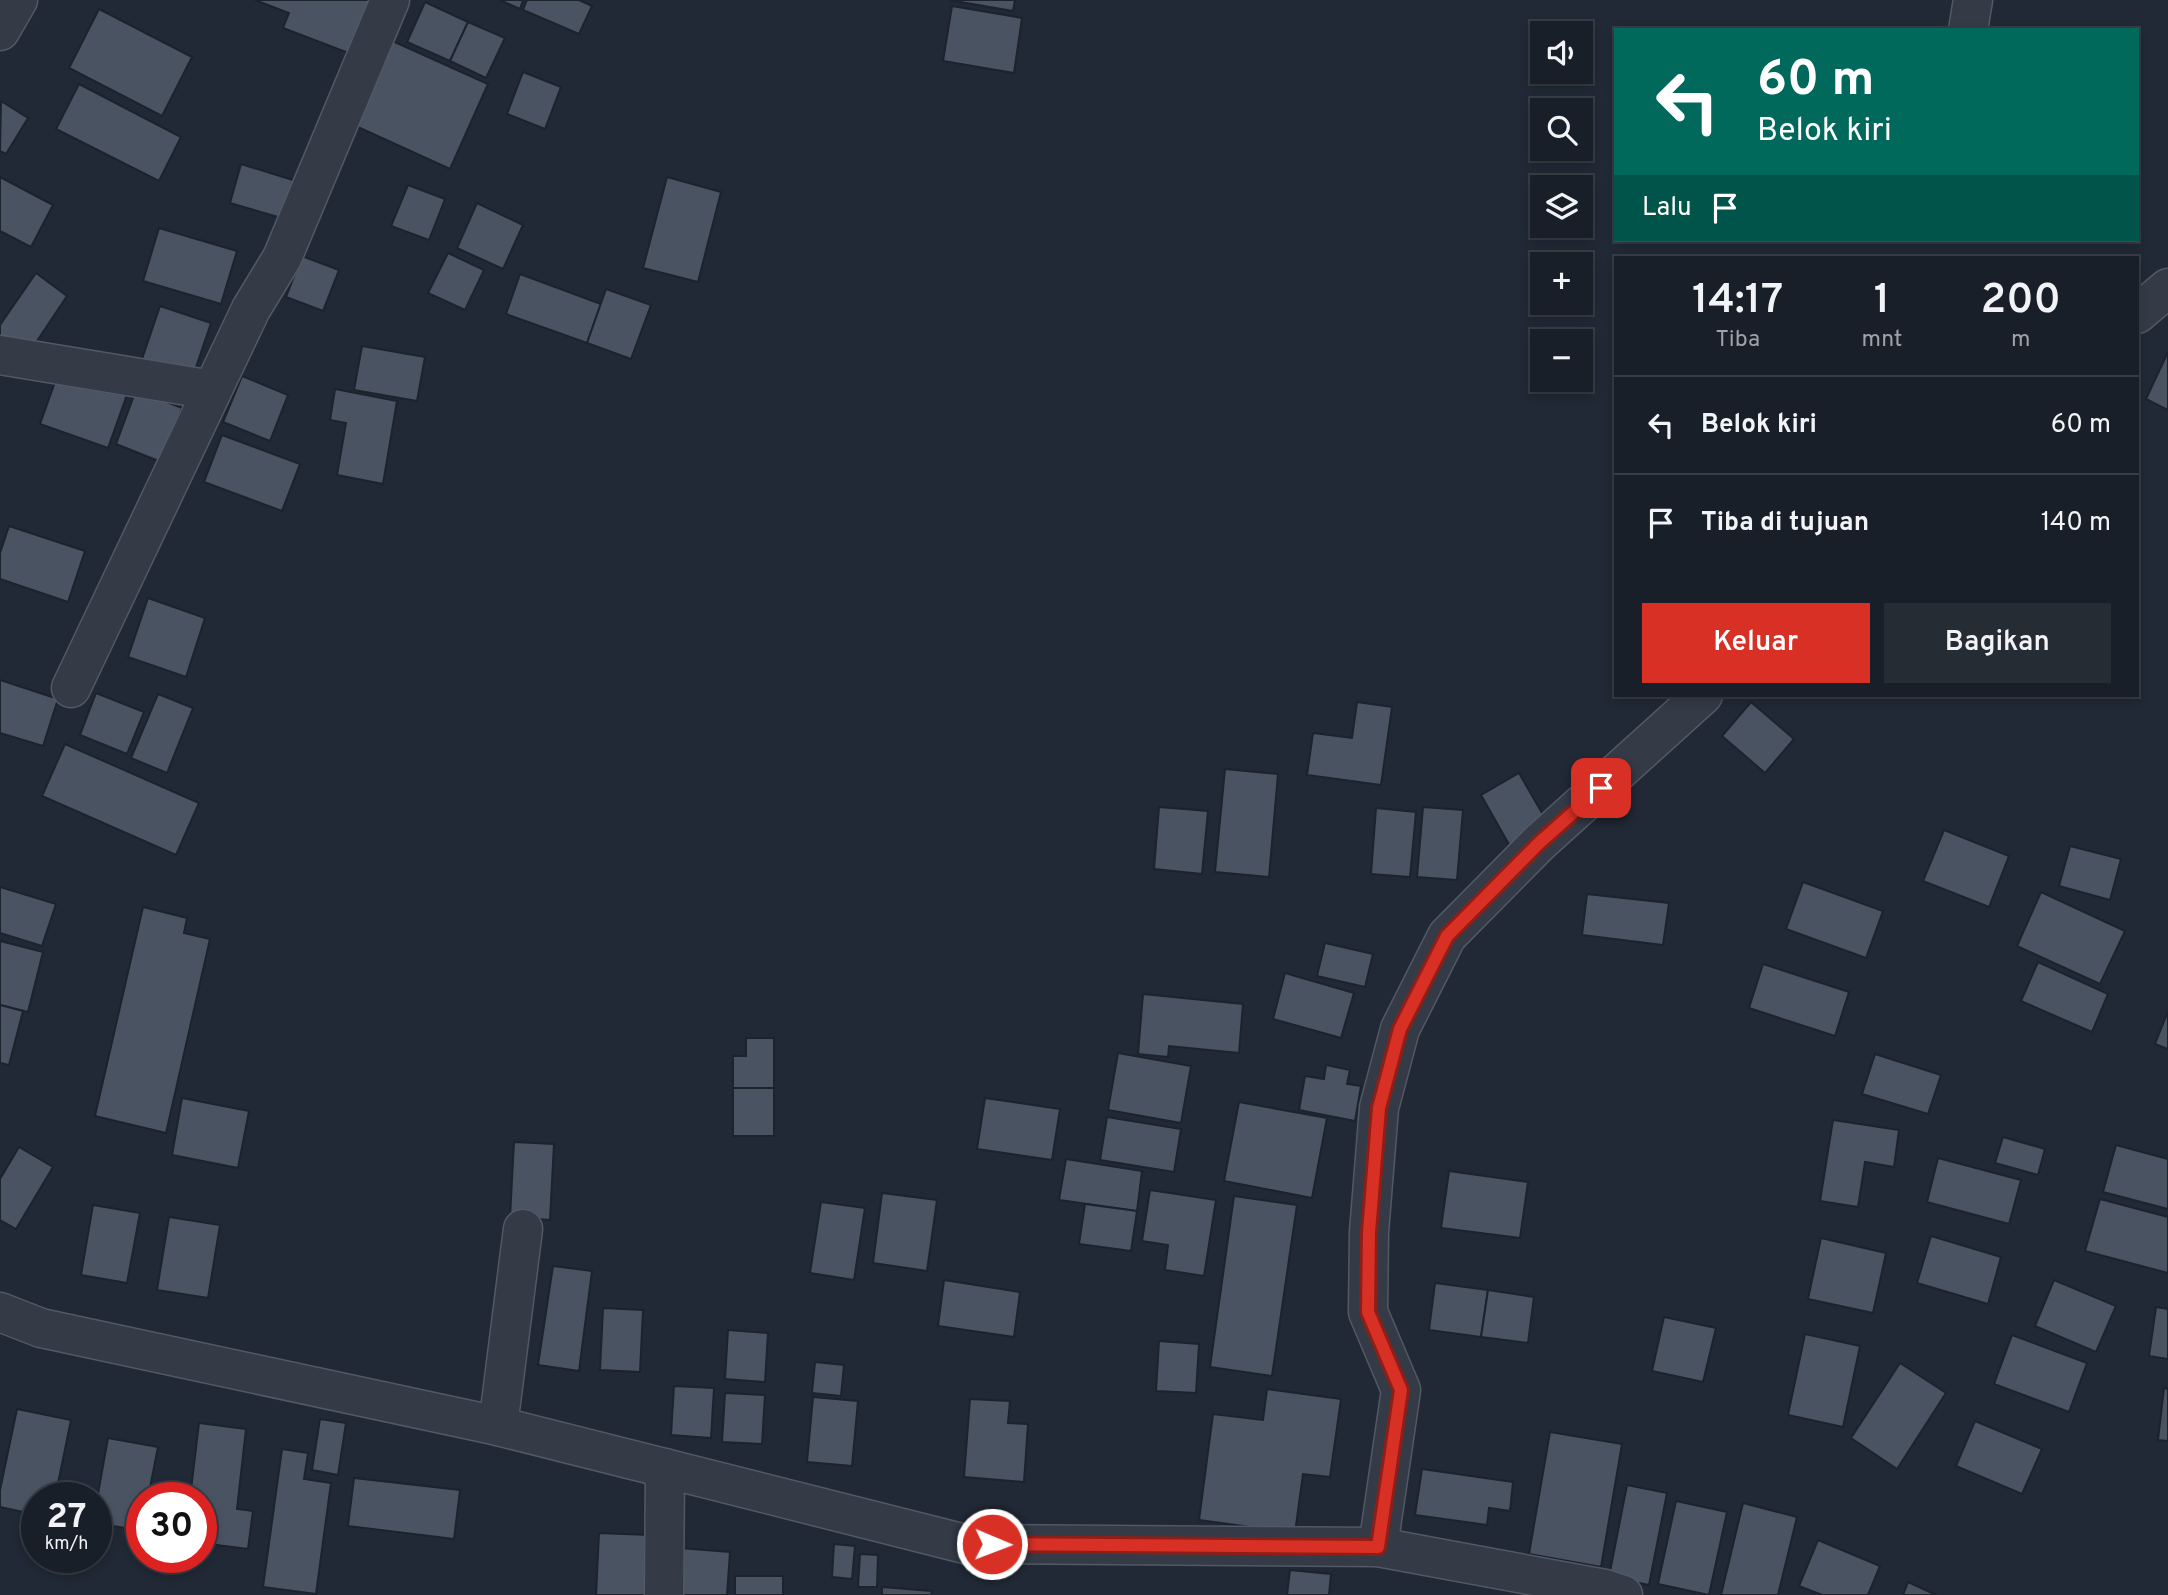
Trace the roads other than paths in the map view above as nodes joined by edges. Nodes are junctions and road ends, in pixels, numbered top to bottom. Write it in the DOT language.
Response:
graph roads {
  1 [pos="19,0"];
  2 [pos="390,0"];
  3 [pos="1973,0"];
  4 [pos="1968,28"];
  5 [pos="0,31"];
  6 [pos="2168,288"];
  7 [pos="2139,312"];
  8 [pos="0,355"];
  9 [pos="212,390"];
  10 [pos="71,688"];
  11 [pos="1701,697"];
  12 [pos="523,1229"];
  13 [pos="0,1312"];
  14 [pos="498,1426"];
  15 [pos="665,1468"];
  16 [pos="1378,1547"];
  17 [pos="1611,1593"];
  18 [pos="664,1595"];
  1 -- 5 [label="street"];
  2 -- 9 [label="street"];
  3 -- 4 [label="street"];
  6 -- 7 [label="street"];
  8 -- 9 [label="street"];
  9 -- 10 [label="street"];
  11 -- 16 [label="street"];
  12 -- 14 [label="street"];
  13 -- 14 [label="street"];
  14 -- 15 [label="street"];
  15 -- 16 [label="street"];
  15 -- 18 [label="street"];
  16 -- 17 [label="street"];
}
